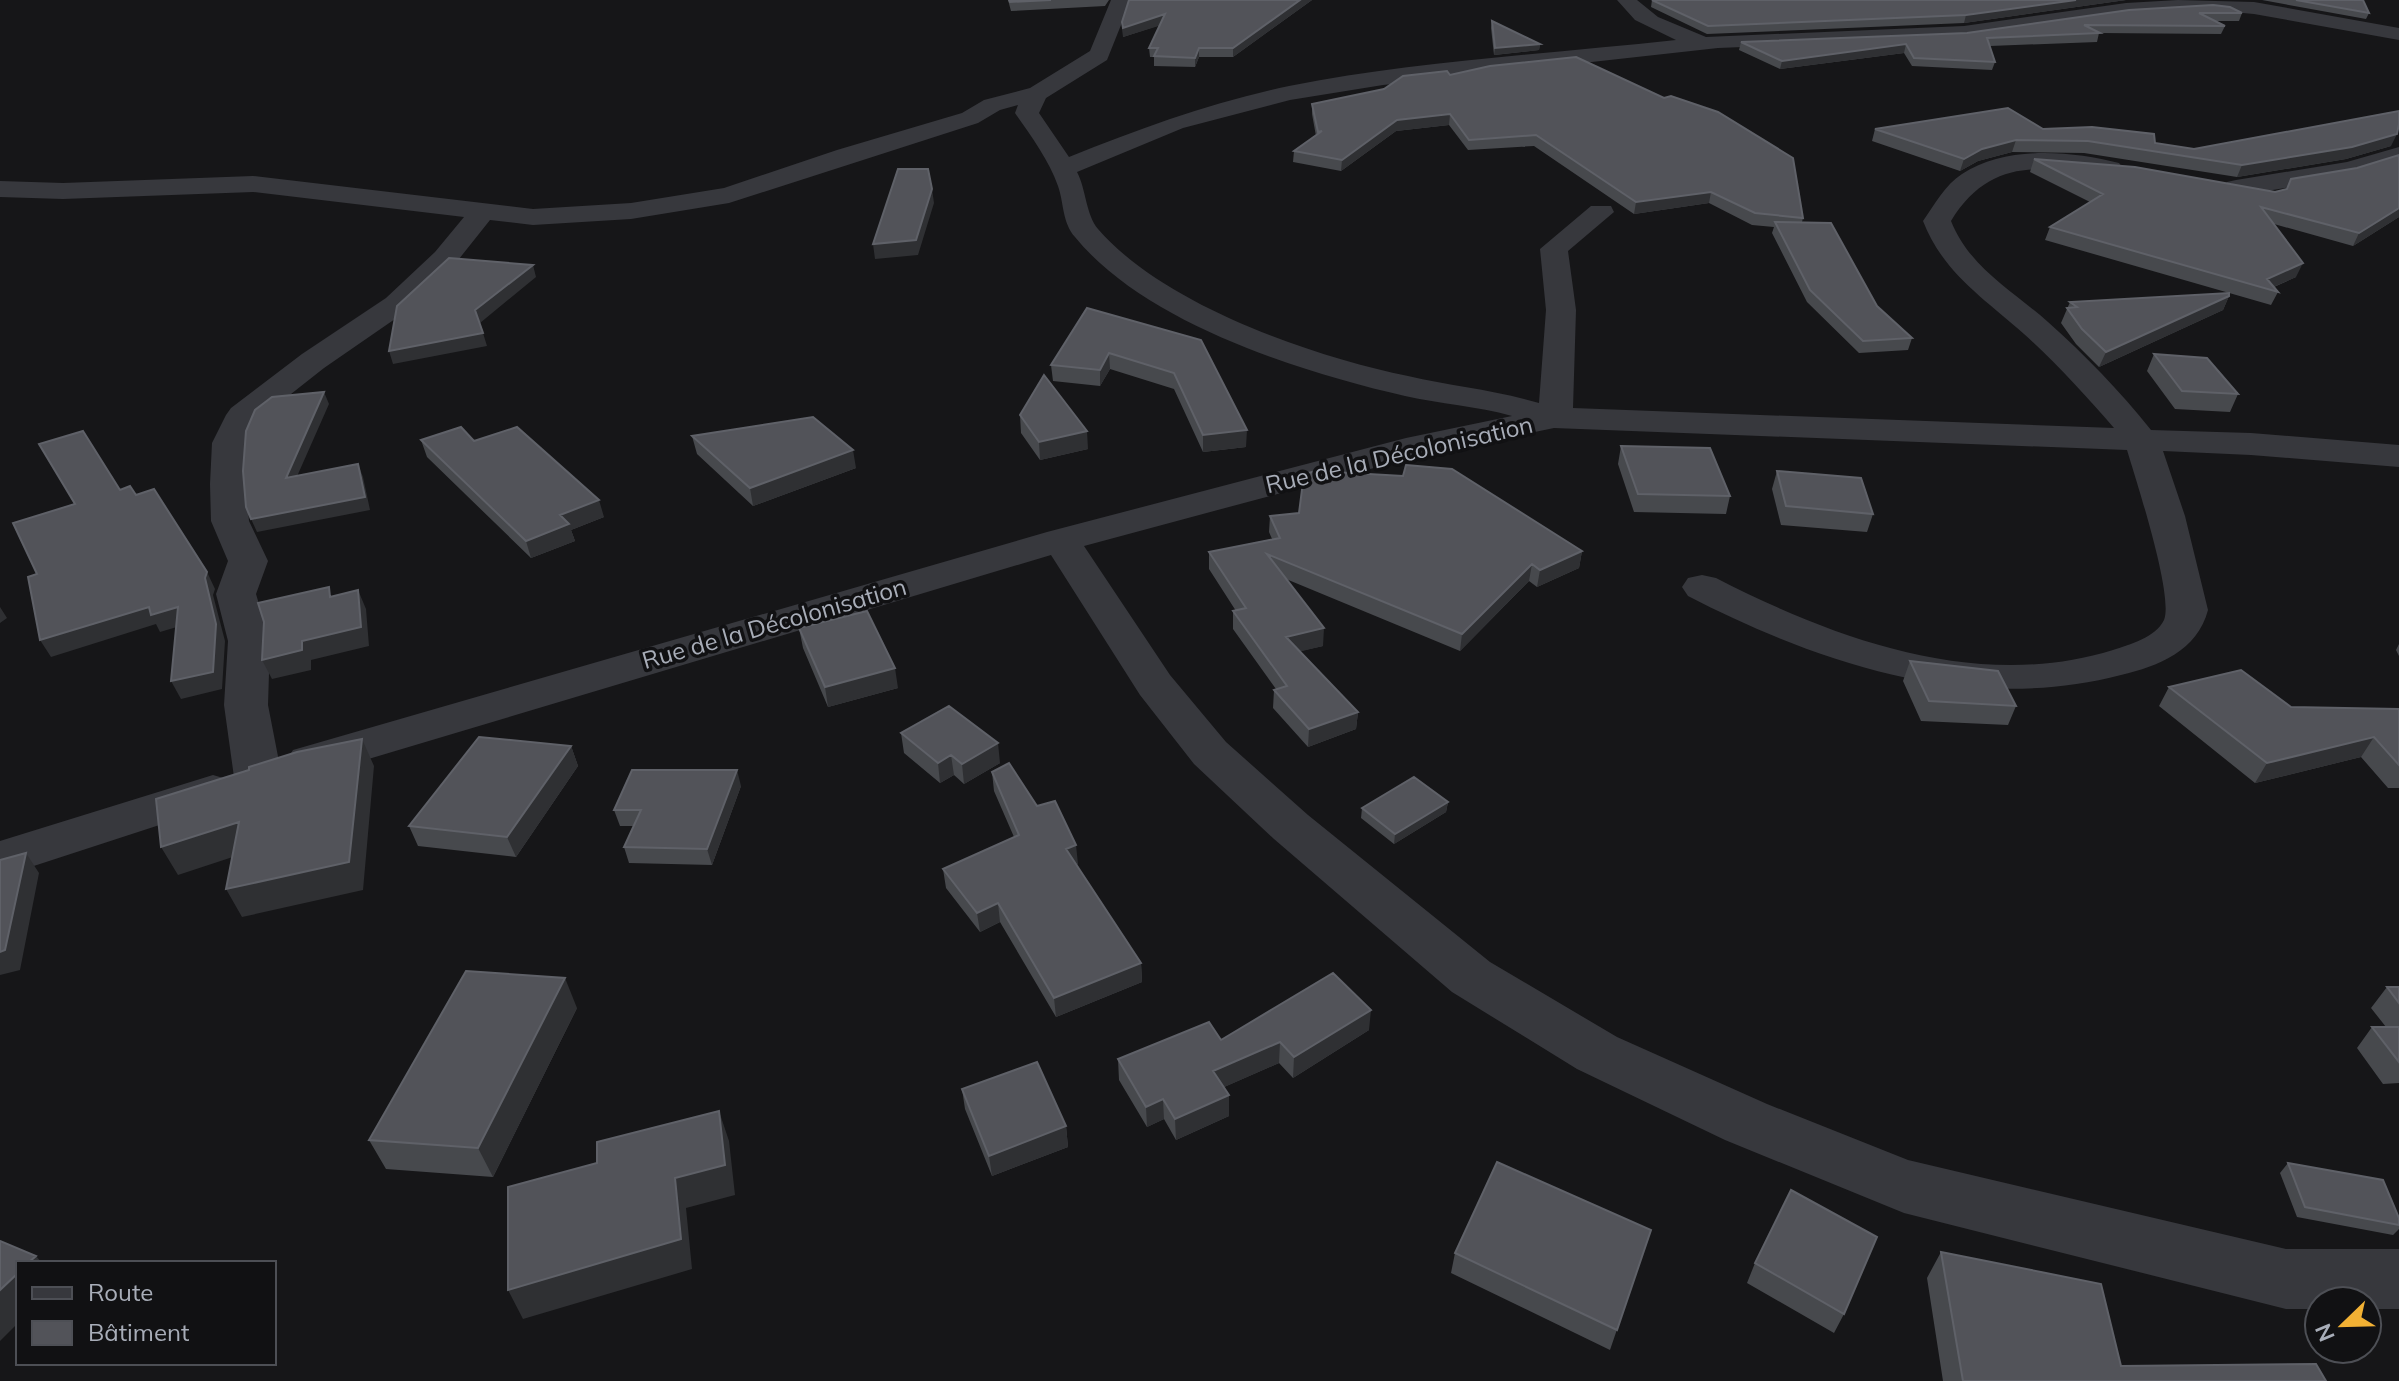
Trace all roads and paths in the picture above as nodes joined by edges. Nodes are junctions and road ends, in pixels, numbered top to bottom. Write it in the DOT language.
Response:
graph roads {
  1 [pos="1121,0"];
  2 [pos="1627,0"];
  3 [pos="2233,2"];
  4 [pos="2399,34"];
  5 [pos="1704,44"];
  6 [pos="1038,93"];
  7 [pos="2399,154"];
  8 [pos="1062,169"];
  9 [pos="2143,173"];
  10 [pos="2205,183"];
  11 [pos="2236,188"];
  12 [pos="0,189"];
  13 [pos="2270,194"];
  14 [pos="482,212"];
  15 [pos="1601,212"];
  16 [pos="1555,418"];
  17 [pos="2140,439"];
  18 [pos="2399,456"];
  19 [pos="1061,540"];
  20 [pos="1702,587"];
  21 [pos="258,777"];
  22 [pos="0,859"];
  23 [pos="2399,1279"];
  1 -- 6 [label="street"];
  2 -- 5 [label="street"];
  3 -- 4 [label="street"];
  3 -- 5 [label="street"];
  5 -- 8 [label="street"];
  6 -- 8 [label="street"];
  6 -- 14 [label="street"];
  7 -- 11 [label="street"];
  8 -- 16 [label="street"];
  9 -- 17 [label="street"];
  10 -- 11 [label="street"];
  11 -- 13 [label="street"];
  12 -- 14 [label="street"];
  14 -- 21 [label="street"];
  15 -- 16 [label="street"];
  16 -- 17 [label="street"];
  16 -- 19 [label="street, Rue de la Décolonisation"];
  17 -- 18 [label="street"];
  17 -- 20 [label="street"];
  19 -- 21 [label="street, Rue de la Décolonisation"];
  19 -- 23 [label="street"];
  21 -- 22 [label="street, Rue de la Décolonisation"];
}
